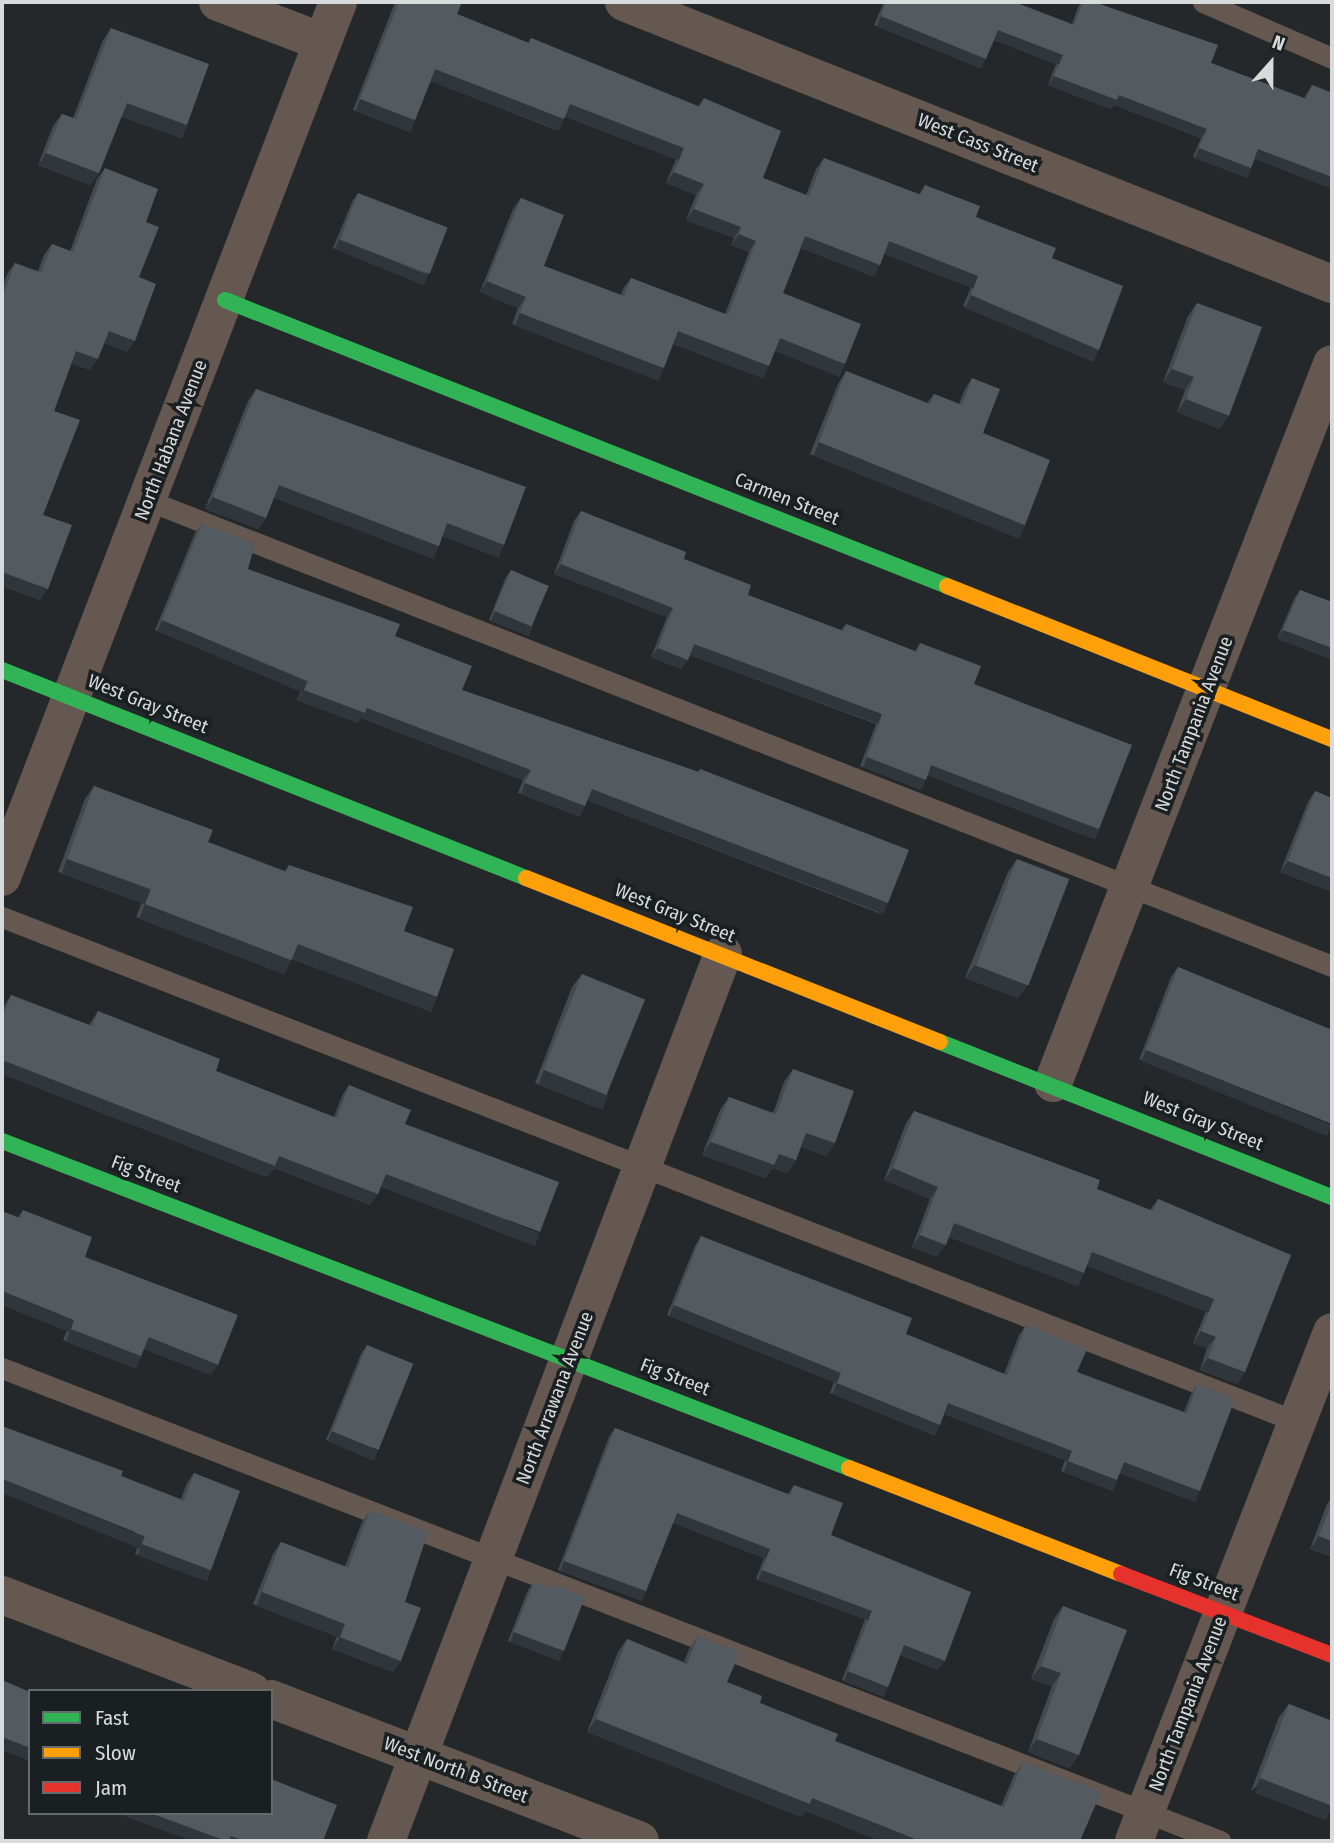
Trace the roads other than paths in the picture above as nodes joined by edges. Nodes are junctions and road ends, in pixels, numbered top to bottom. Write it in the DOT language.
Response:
graph roads {
  1 [pos="218,2"];
  2 [pos="338,2"];
  3 [pos="624,2"];
  4 [pos="1203,2"];
  5 [pos="322,42"];
  6 [pos="1332,58"];
  7 [pos="1332,284"];
  8 [pos="225,300"];
  9 [pos="1332,364"];
  10 [pos="147,500"];
  11 [pos="2,670"];
  12 [pos="1208,688"];
  13 [pos="71,696"];
  14 [pos="1332,739"];
  15 [pos="2,877"];
  16 [pos="1130,887"];
  17 [pos="2,917"];
  18 [pos="723,954"];
  19 [pos="1332,966"];
  20 [pos="1053,1083"];
  21 [pos="2,1141"];
  22 [pos="643,1165"];
  23 [pos="1332,1197"];
  24 [pos="1332,1332"];
  25 [pos="569,1359"];
  26 [pos="2,1368"];
  27 [pos="1298,1422"];
  28 [pos="493,1559"];
  29 [pos="2,1595"];
  30 [pos="1224,1613"];
  31 [pos="1332,1655"];
  32 [pos="246,1689"];
  33 [pos="273,1700"];
  34 [pos="419,1755"];
  35 [pos="1140,1827"];
  36 [pos="386,1841"];
  37 [pos="640,1841"];
  38 [pos="1220,1841"];
  1 -- 5 [label="street"];
  2 -- 5 [label="street, North Habana Avenue"];
  3 -- 7 [label="street, West Cass Street"];
  4 -- 6 [label="lane"];
  5 -- 8 [label="street, North Habana Avenue"];
  8 -- 10 [label="street, North Habana Avenue"];
  8 -- 12 [label="street, Carmen Street"];
  9 -- 12 [label="street, North Tampania Avenue"];
  10 -- 13 [label="street, North Habana Avenue"];
  10 -- 16 [label="lane"];
  11 -- 13 [label="street, West Gray Street"];
  12 -- 14 [label="street, Carmen Street"];
  12 -- 16 [label="street, North Tampania Avenue"];
  13 -- 15 [label="street, North Habana Avenue"];
  13 -- 18 [label="street, West Gray Street"];
  16 -- 19 [label="lane"];
  16 -- 20 [label="street, North Tampania Avenue"];
  17 -- 22 [label="lane"];
  18 -- 20 [label="street, West Gray Street"];
  18 -- 22 [label="street, North Arrawana Avenue"];
  20 -- 23 [label="street, West Gray Street"];
  21 -- 25 [label="street, Fig Street"];
  22 -- 25 [label="street, North Arrawana Avenue"];
  22 -- 27 [label="lane"];
  24 -- 27 [label="street, North Tampania Avenue"];
  25 -- 28 [label="street, North Arrawana Avenue"];
  25 -- 30 [label="street, Fig Street"];
  26 -- 28 [label="lane"];
  27 -- 30 [label="street, North Tampania Avenue"];
  28 -- 34 [label="street, North Arrawana Avenue"];
  28 -- 35 [label="lane"];
  29 -- 32 [label="street"];
  30 -- 31 [label="street, Fig Street"];
  30 -- 35 [label="street, North Tampania Avenue"];
  33 -- 34 [label="street, West North B Street"];
  34 -- 36 [label="street, North Arrawana Avenue"];
  34 -- 37 [label="street, West North B Street"];
  35 -- 38 [label="lane"];
}
